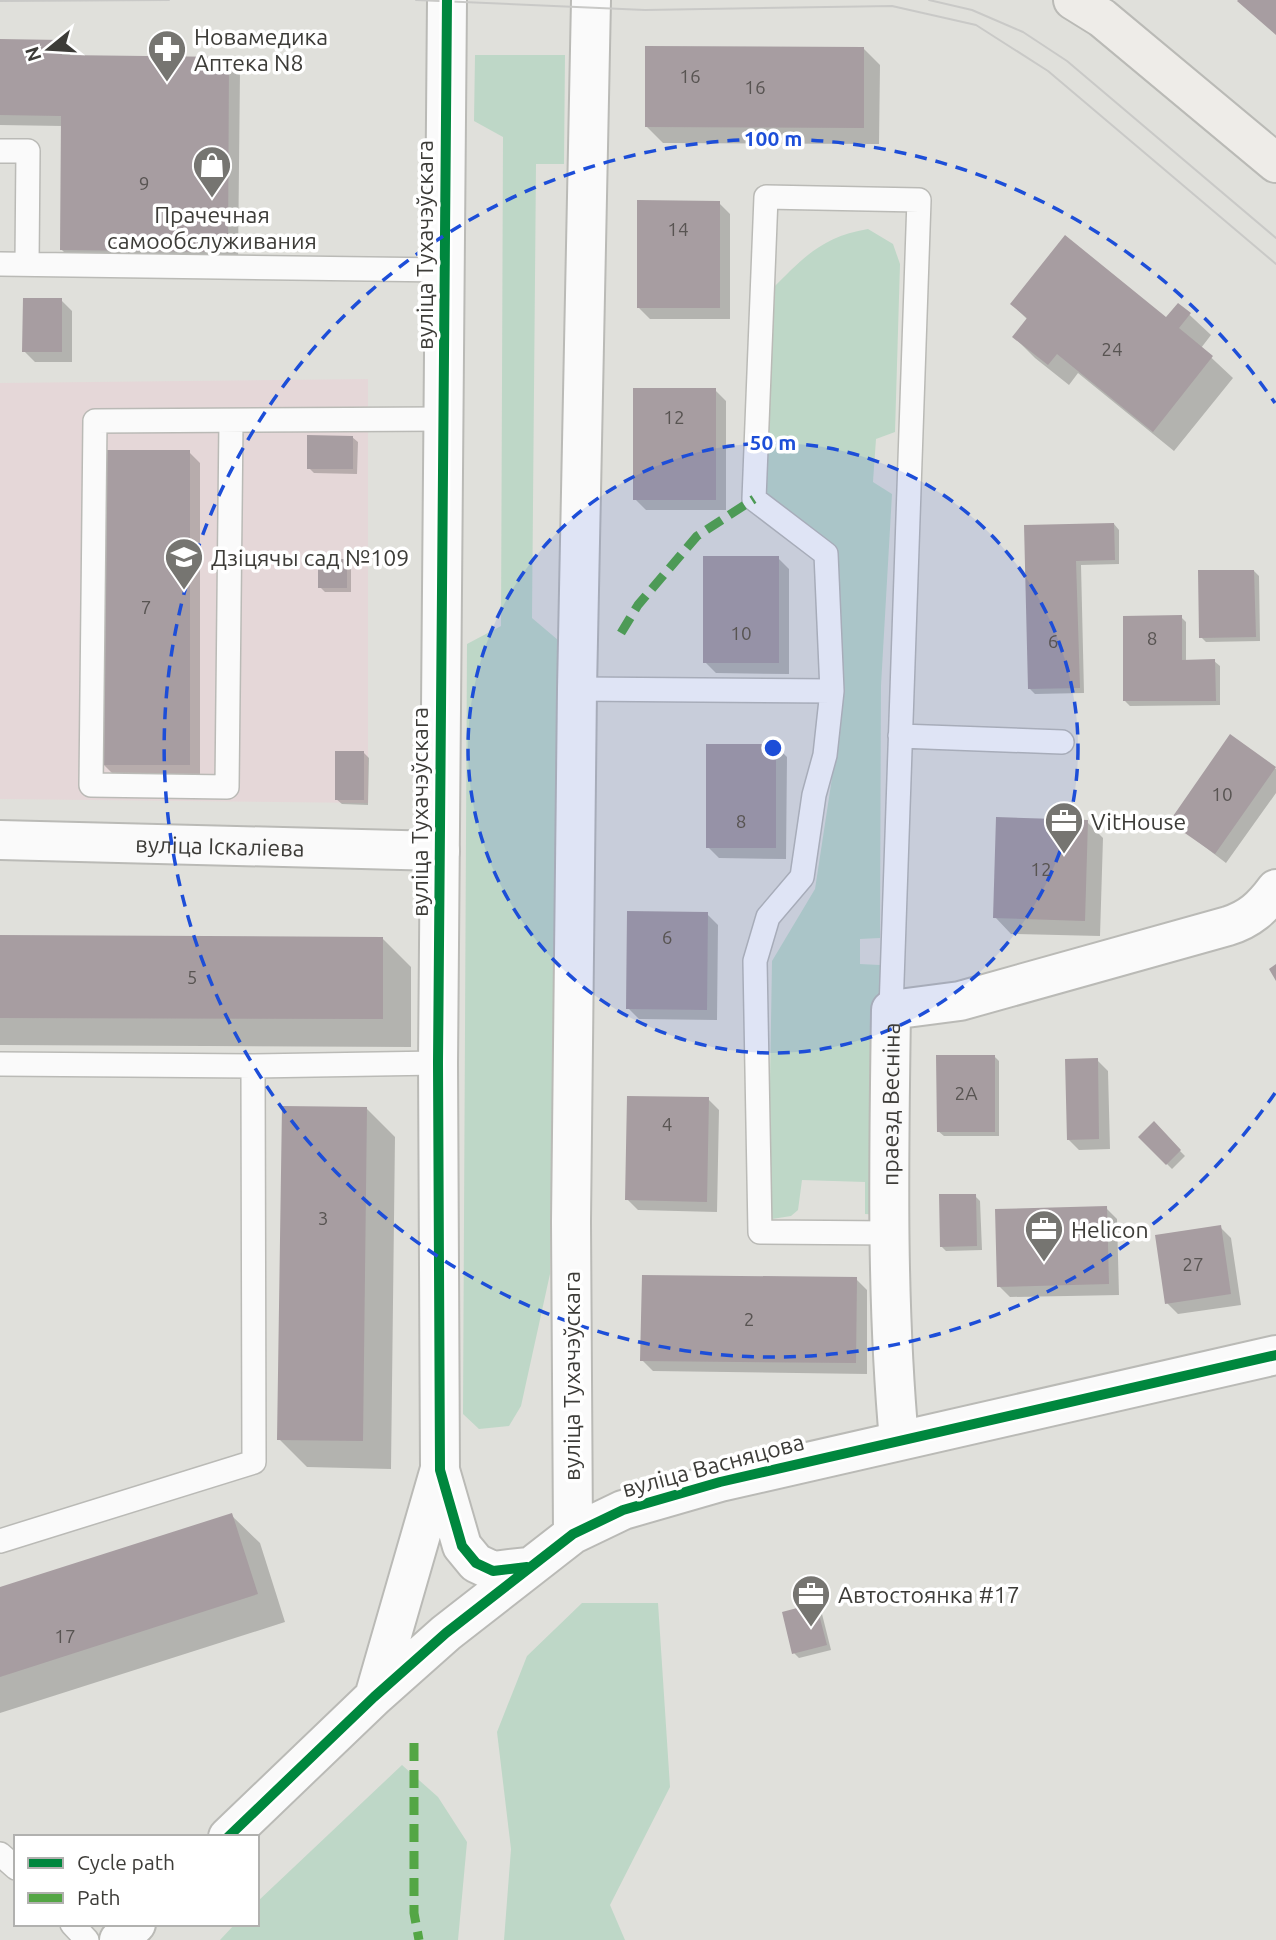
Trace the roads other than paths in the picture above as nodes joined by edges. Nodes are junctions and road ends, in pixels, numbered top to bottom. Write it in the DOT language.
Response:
graph roads {
  1 [pos="447,0"];
  2 [pos="591,0"];
  3 [pos="1073,0"];
  4 [pos="0,151"];
  5 [pos="1276,163"];
  6 [pos="0,264"];
  7 [pos="27,264"];
  8 [pos="445,270"];
  9 [pos="443,419"];
  10 [pos="231,421"];
  11 [pos="577,689"];
  12 [pos="832,691"];
  13 [pos="900,736"];
  14 [pos="1062,742"];
  15 [pos="0,840"];
  16 [pos="440,851"];
  17 [pos="1276,889"];
  18 [pos="891,1010"];
  19 [pos="438,1063"];
  20 [pos="0,1064"];
  21 [pos="253,1066"];
  22 [pos="891,1233"];
  23 [pos="1276,1355"];
  24 [pos="899,1440"];
  25 [pos="440,1470"];
  26 [pos="573,1534"];
  27 [pos="0,1541"];
  28 [pos="527,1567"];
  29 [pos="374,1696"];
  30 [pos="230,1835"];
  31 [pos="0,1854"];
  32 [pos="14,1866"];
  33 [pos="74,1926"];
  34 [pos="134,1926"];
  35 [pos="87,1940"];
  36 [pos="120,1940"];
  1 -- 8 [label="street, вуліца Тухачэўскага"];
  2 -- 11 [label="street, вуліца Тухачэўскага"];
  3 -- 5 [label="main road"];
  4 -- 7 [label="lane"];
  6 -- 7 [label="lane"];
  7 -- 8 [label="lane"];
  8 -- 9 [label="street, вуліца Тухачэўскага"];
  9 -- 10 [label="lane"];
  9 -- 16 [label="street, вуліца Тухачэўскага"];
  10 -- 10 [label="lane"];
  11 -- 12 [label="lane"];
  11 -- 26 [label="street, вуліца Тухачэўскага"];
  12 -- 13 [label="lane"];
  12 -- 22 [label="lane"];
  13 -- 14 [label="lane"];
  13 -- 18 [label="lane"];
  15 -- 16 [label="street, вуліца Іскаліева"];
  16 -- 19 [label="street, вуліца Тухачэўскага"];
  17 -- 18 [label="street, праезд Весніна"];
  18 -- 22 [label="street, праезд Весніна"];
  19 -- 21 [label="lane"];
  19 -- 25 [label="street, вуліца Тухачэўскага"];
  20 -- 21 [label="lane"];
  21 -- 27 [label="lane"];
  22 -- 24 [label="street, праезд Весніна"];
  23 -- 24 [label="street, вуліца Васняцова"];
  24 -- 26 [label="street, вуліца Васняцова"];
  25 -- 28 [label="street, вуліца Тухачэўскага"];
  25 -- 29 [label="street, вуліца Тухачэўскага"];
  26 -- 28 [label="street, вуліца Васняцова"];
  28 -- 29 [label="street, вуліца Васняцова"];
  29 -- 30 [label="street, вуліца Васняцова"];
  31 -- 32 [label="lane"];
  33 -- 35 [label="lane"];
  34 -- 36 [label="street"];
}
